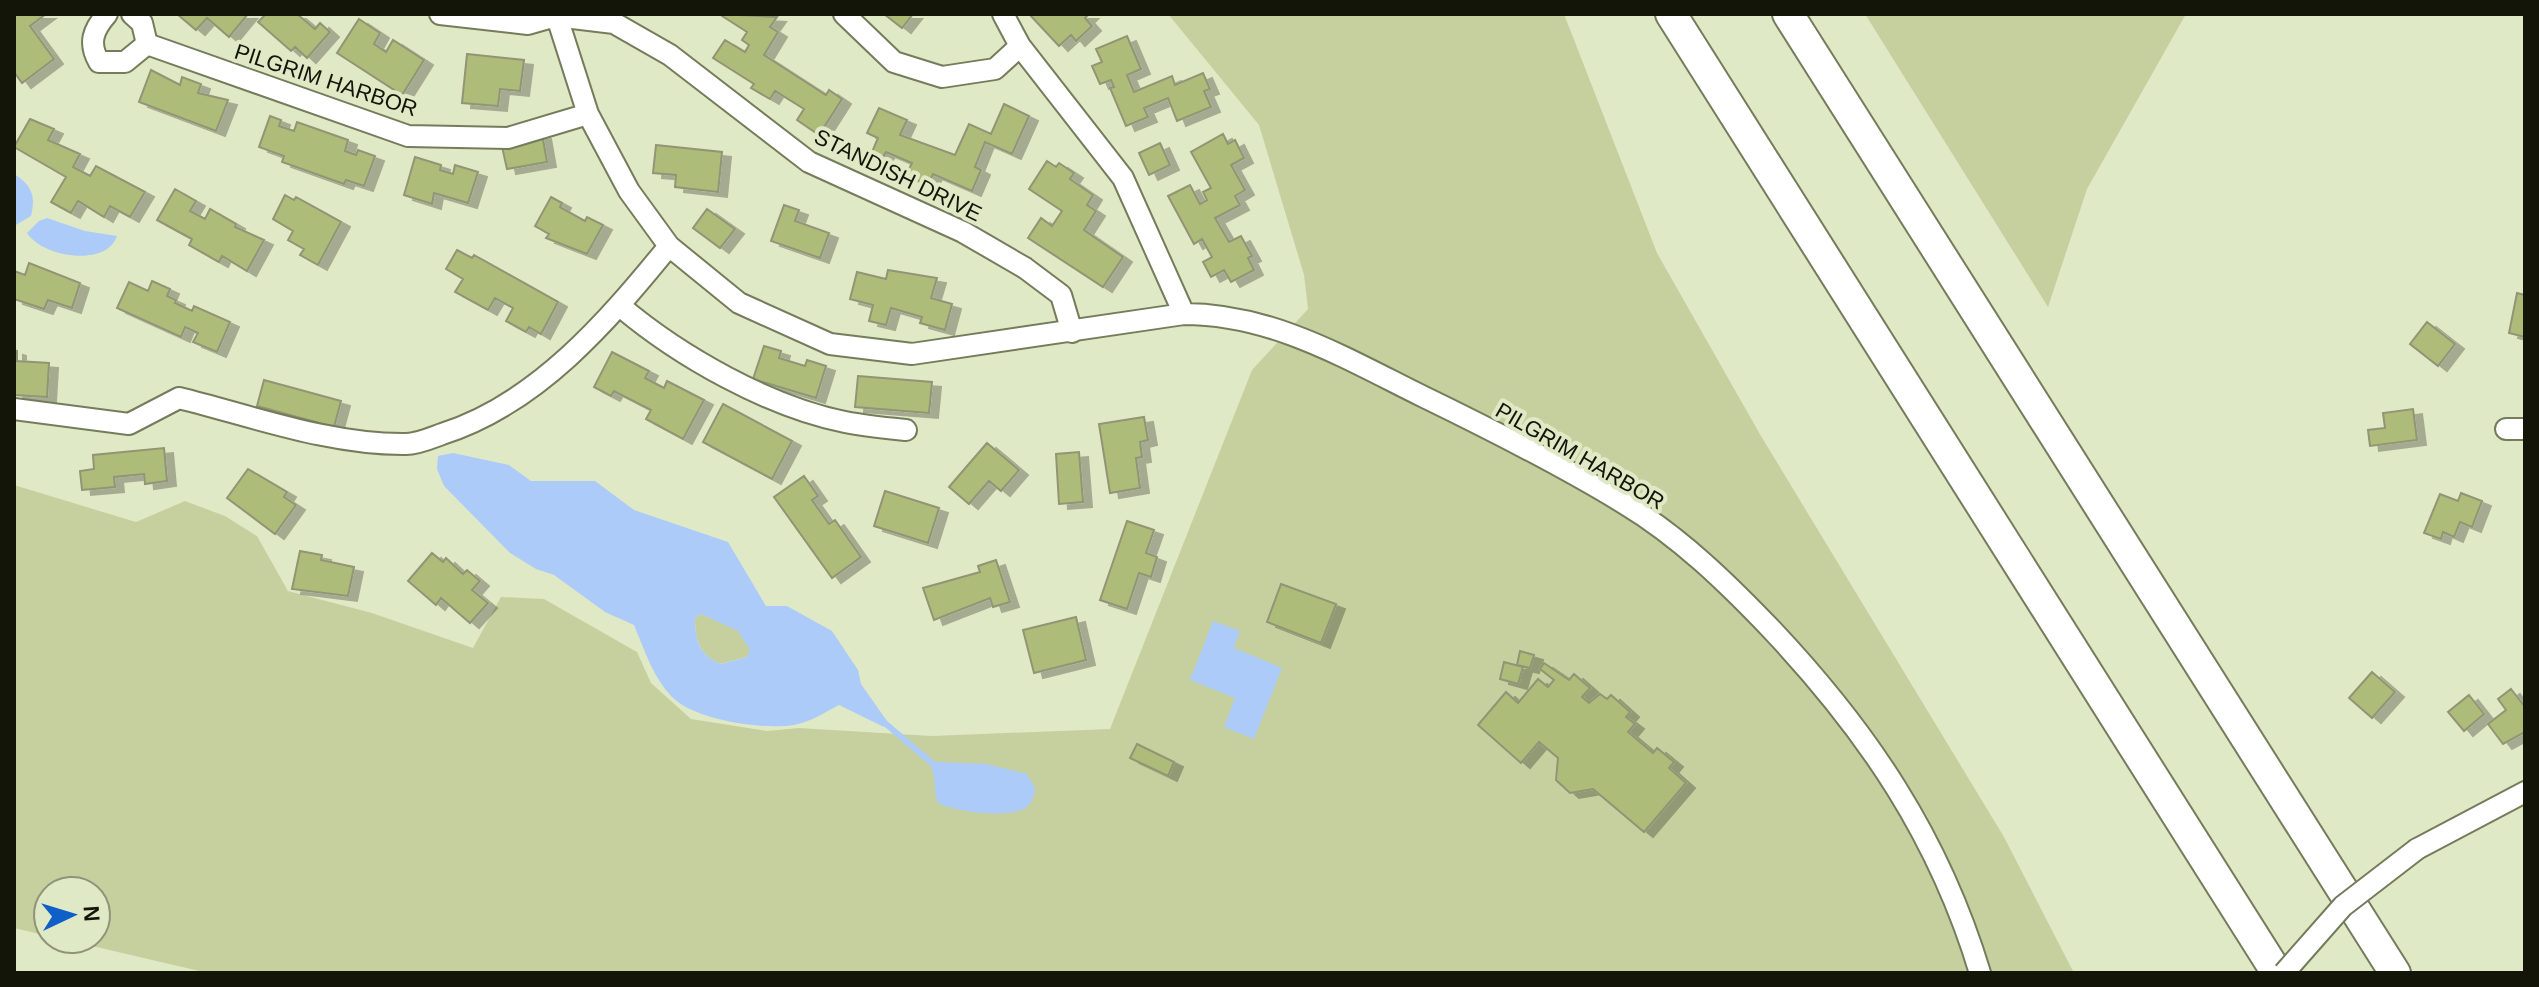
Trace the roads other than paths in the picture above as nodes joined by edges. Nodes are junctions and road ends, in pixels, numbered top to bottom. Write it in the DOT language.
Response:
graph roads {
  1 [pos="107,14"];
  2 [pos="132,14"];
  3 [pos="440,14"];
  4 [pos="844,14"];
  5 [pos="1003,14"];
  6 [pos="1671,14"];
  7 [pos="1788,14"];
  8 [pos="556,15"];
  9 [pos="147,44"];
  10 [pos="1020,46"];
  11 [pos="588,114"];
  12 [pos="669,246"];
  13 [pos="620,306"];
  14 [pos="1184,314"];
  15 [pos="1072,332"];
  16 [pos="14,409"];
  17 [pos="906,430"];
  18 [pos="2525,792"];
  19 [pos="1980,973"];
  20 [pos="2277,973"];
  21 [pos="2284,973"];
  22 [pos="2395,973"];
  1 -- 9 [label="street"];
  2 -- 9 [label="street"];
  3 -- 8 [label="street"];
  4 -- 10 [label="street"];
  5 -- 10 [label="street"];
  6 -- 20 [label="highway"];
  7 -- 22 [label="highway"];
  8 -- 11 [label="street, PILGRIM HARBOR"];
  8 -- 15 [label="street, STANDISH DRIVE"];
  9 -- 11 [label="street, PILGRIM HARBOR"];
  10 -- 14 [label="street"];
  11 -- 12 [label="street, PILGRIM HARBOR"];
  12 -- 13 [label="street"];
  12 -- 15 [label="street, PILGRIM HARBOR"];
  13 -- 16 [label="street"];
  13 -- 17 [label="street"];
  14 -- 15 [label="street, PILGRIM HARBOR"];
  14 -- 19 [label="street, PILGRIM HARBOR"];
  18 -- 21 [label="street, bridge"];
}
